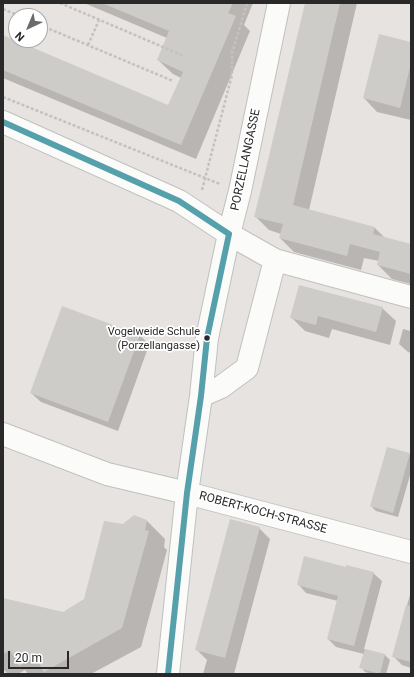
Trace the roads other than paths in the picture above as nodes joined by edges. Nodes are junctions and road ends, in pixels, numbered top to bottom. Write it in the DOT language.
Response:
graph roads {
  1 [pos="279,3"];
  2 [pos="3,122"];
  3 [pos="229,234"];
  4 [pos="275,260"];
  5 [pos="411,296"];
  6 [pos="201,396"];
  7 [pos="3,434"];
  8 [pos="187,493"];
  9 [pos="411,552"];
  10 [pos="168,674"];
  1 -- 3 [label="street, PORZELLANGASSE"];
  2 -- 3 [label="street"];
  3 -- 4 [label="street"];
  3 -- 6 [label="street, PORZELLANGASSE"];
  4 -- 5 [label="street"];
  4 -- 6 [label="street"];
  6 -- 8 [label="street, PORZELLANGASSE"];
  7 -- 8 [label="street, ROBERT-KOCH-STRASSE"];
  8 -- 9 [label="street, ROBERT-KOCH-STRASSE"];
  8 -- 10 [label="street, PORZELLANGASSE"];
}
